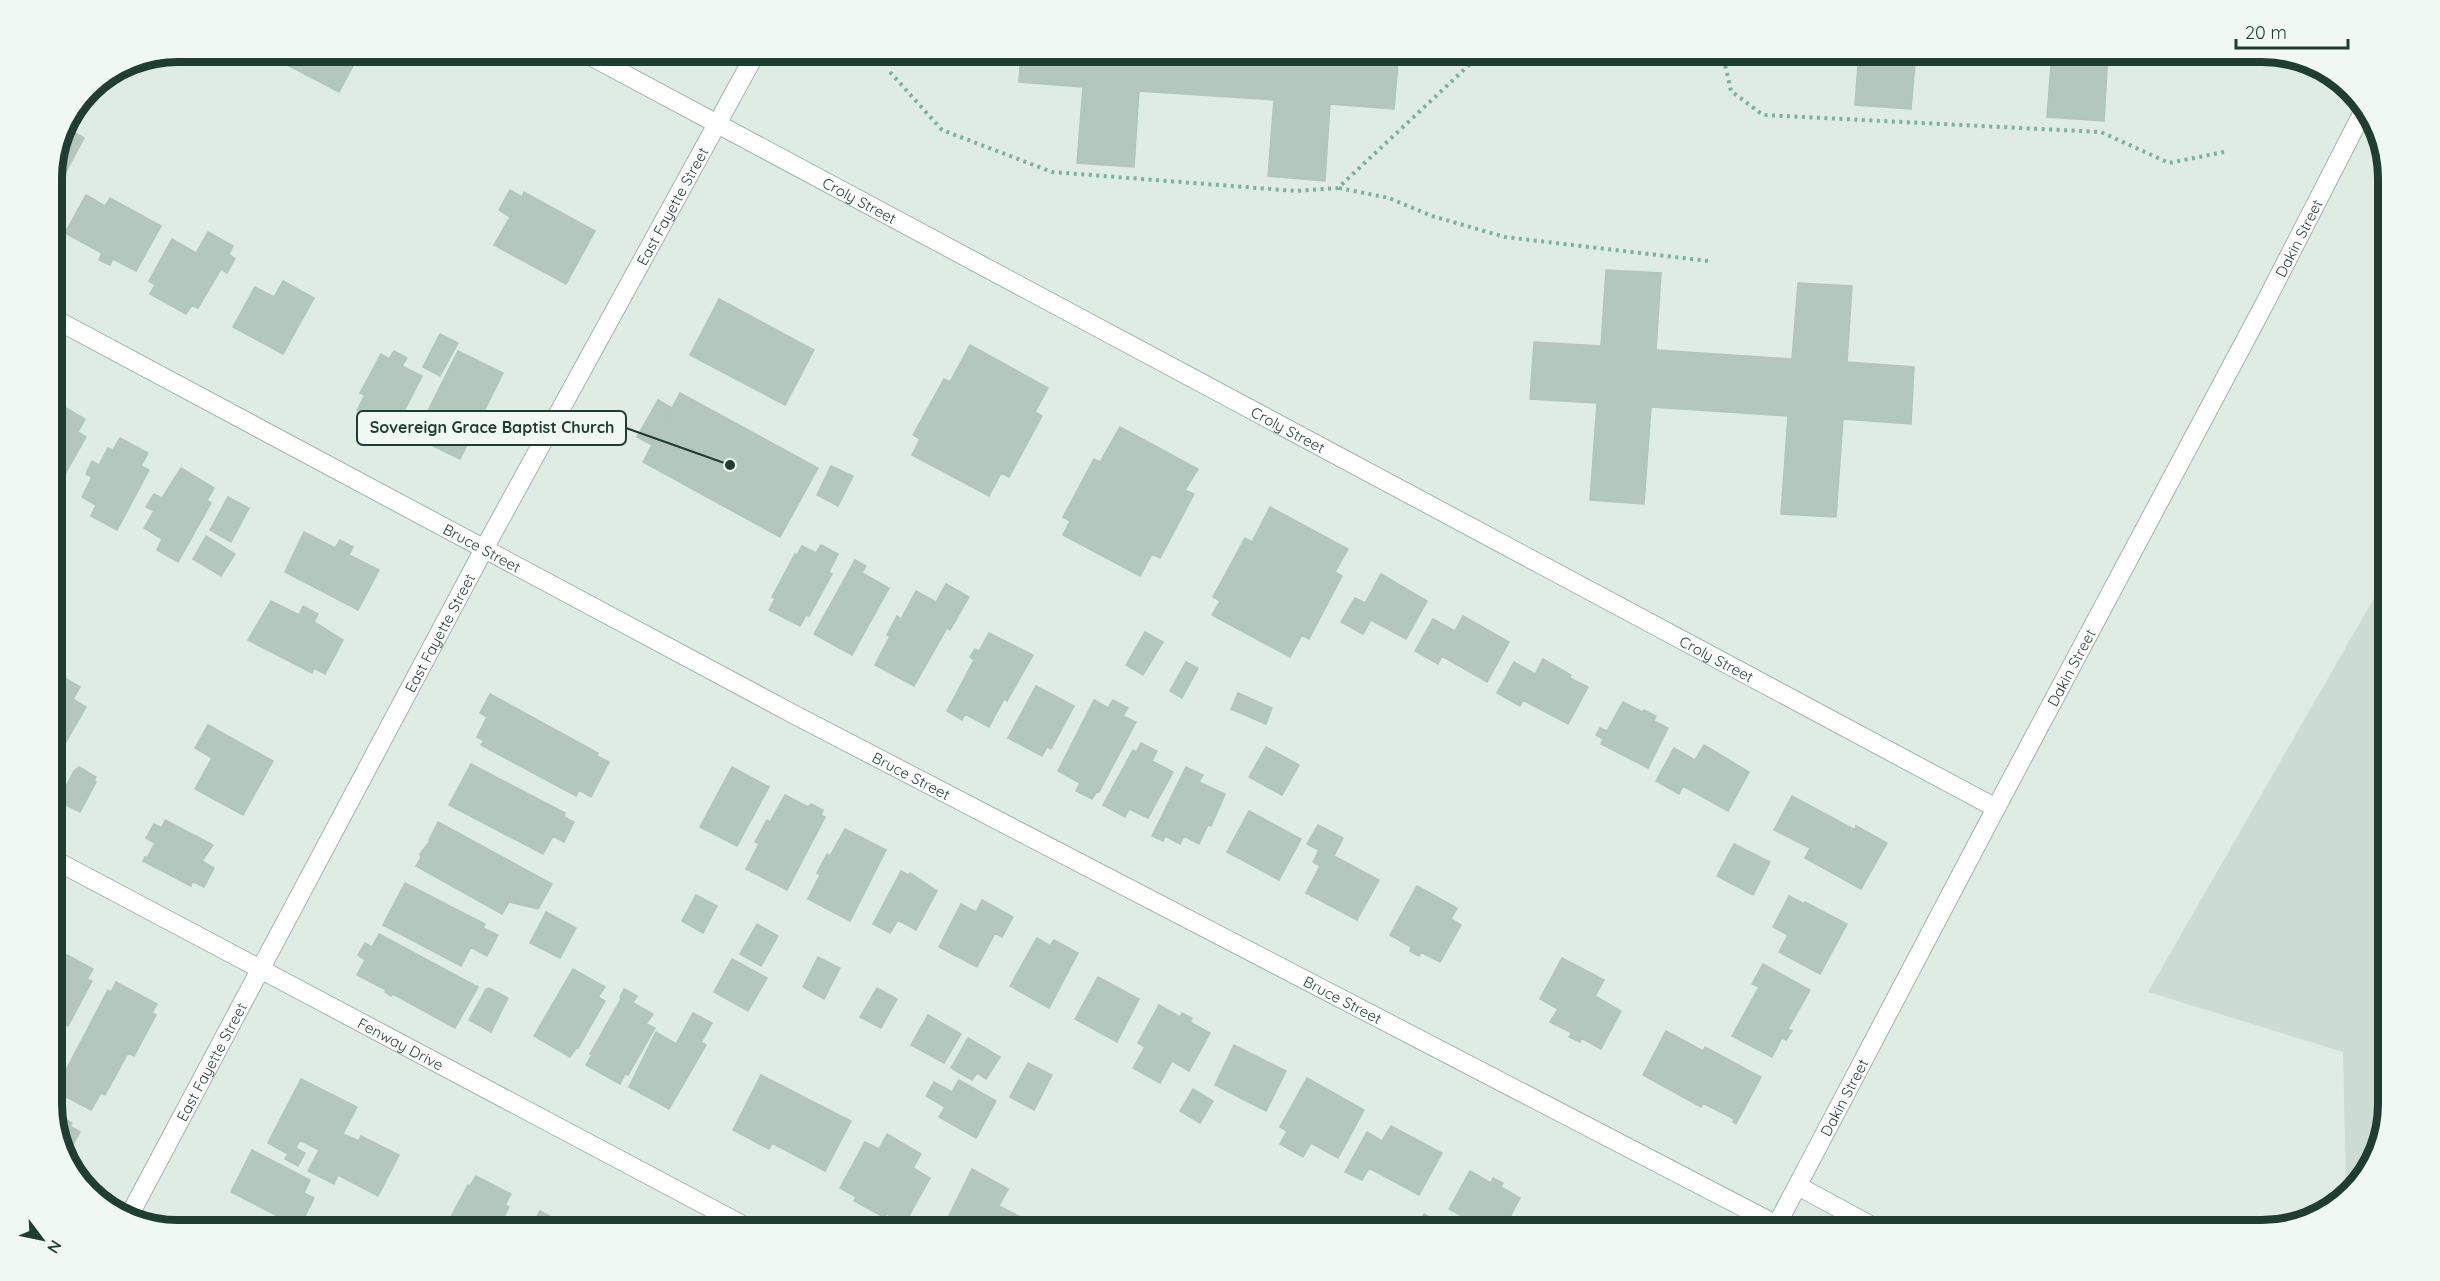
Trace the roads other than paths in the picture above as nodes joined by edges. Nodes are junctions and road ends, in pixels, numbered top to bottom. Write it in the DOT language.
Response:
graph roads {
  1 [pos="602,62"];
  2 [pos="751,62"];
  3 [pos="2361,116"];
  4 [pos="716,123"];
  5 [pos="62,322"];
  6 [pos="484,549"];
  7 [pos="1996,808"];
  8 [pos="62,864"];
  9 [pos="261,969"];
  10 [pos="1798,1186"];
  11 [pos="132,1211"];
  12 [pos="733,1220"];
  13 [pos="1763,1220"];
  14 [pos="1780,1220"];
  15 [pos="1861,1220"];
  1 -- 4 [label="street, Croly Street"];
  2 -- 4 [label="street, East Fayette Street"];
  3 -- 7 [label="street, Dakin Street"];
  4 -- 6 [label="street, East Fayette Street"];
  4 -- 7 [label="street, Croly Street"];
  5 -- 6 [label="street, Bruce Street"];
  6 -- 9 [label="street, East Fayette Street"];
  6 -- 13 [label="street, Bruce Street"];
  7 -- 10 [label="street, Dakin Street"];
  8 -- 9 [label="street, Fenway Drive"];
  9 -- 11 [label="street, East Fayette Street"];
  9 -- 12 [label="street, Fenway Drive"];
  10 -- 14 [label="street, Dakin Street"];
  10 -- 15 [label="street"];
}
